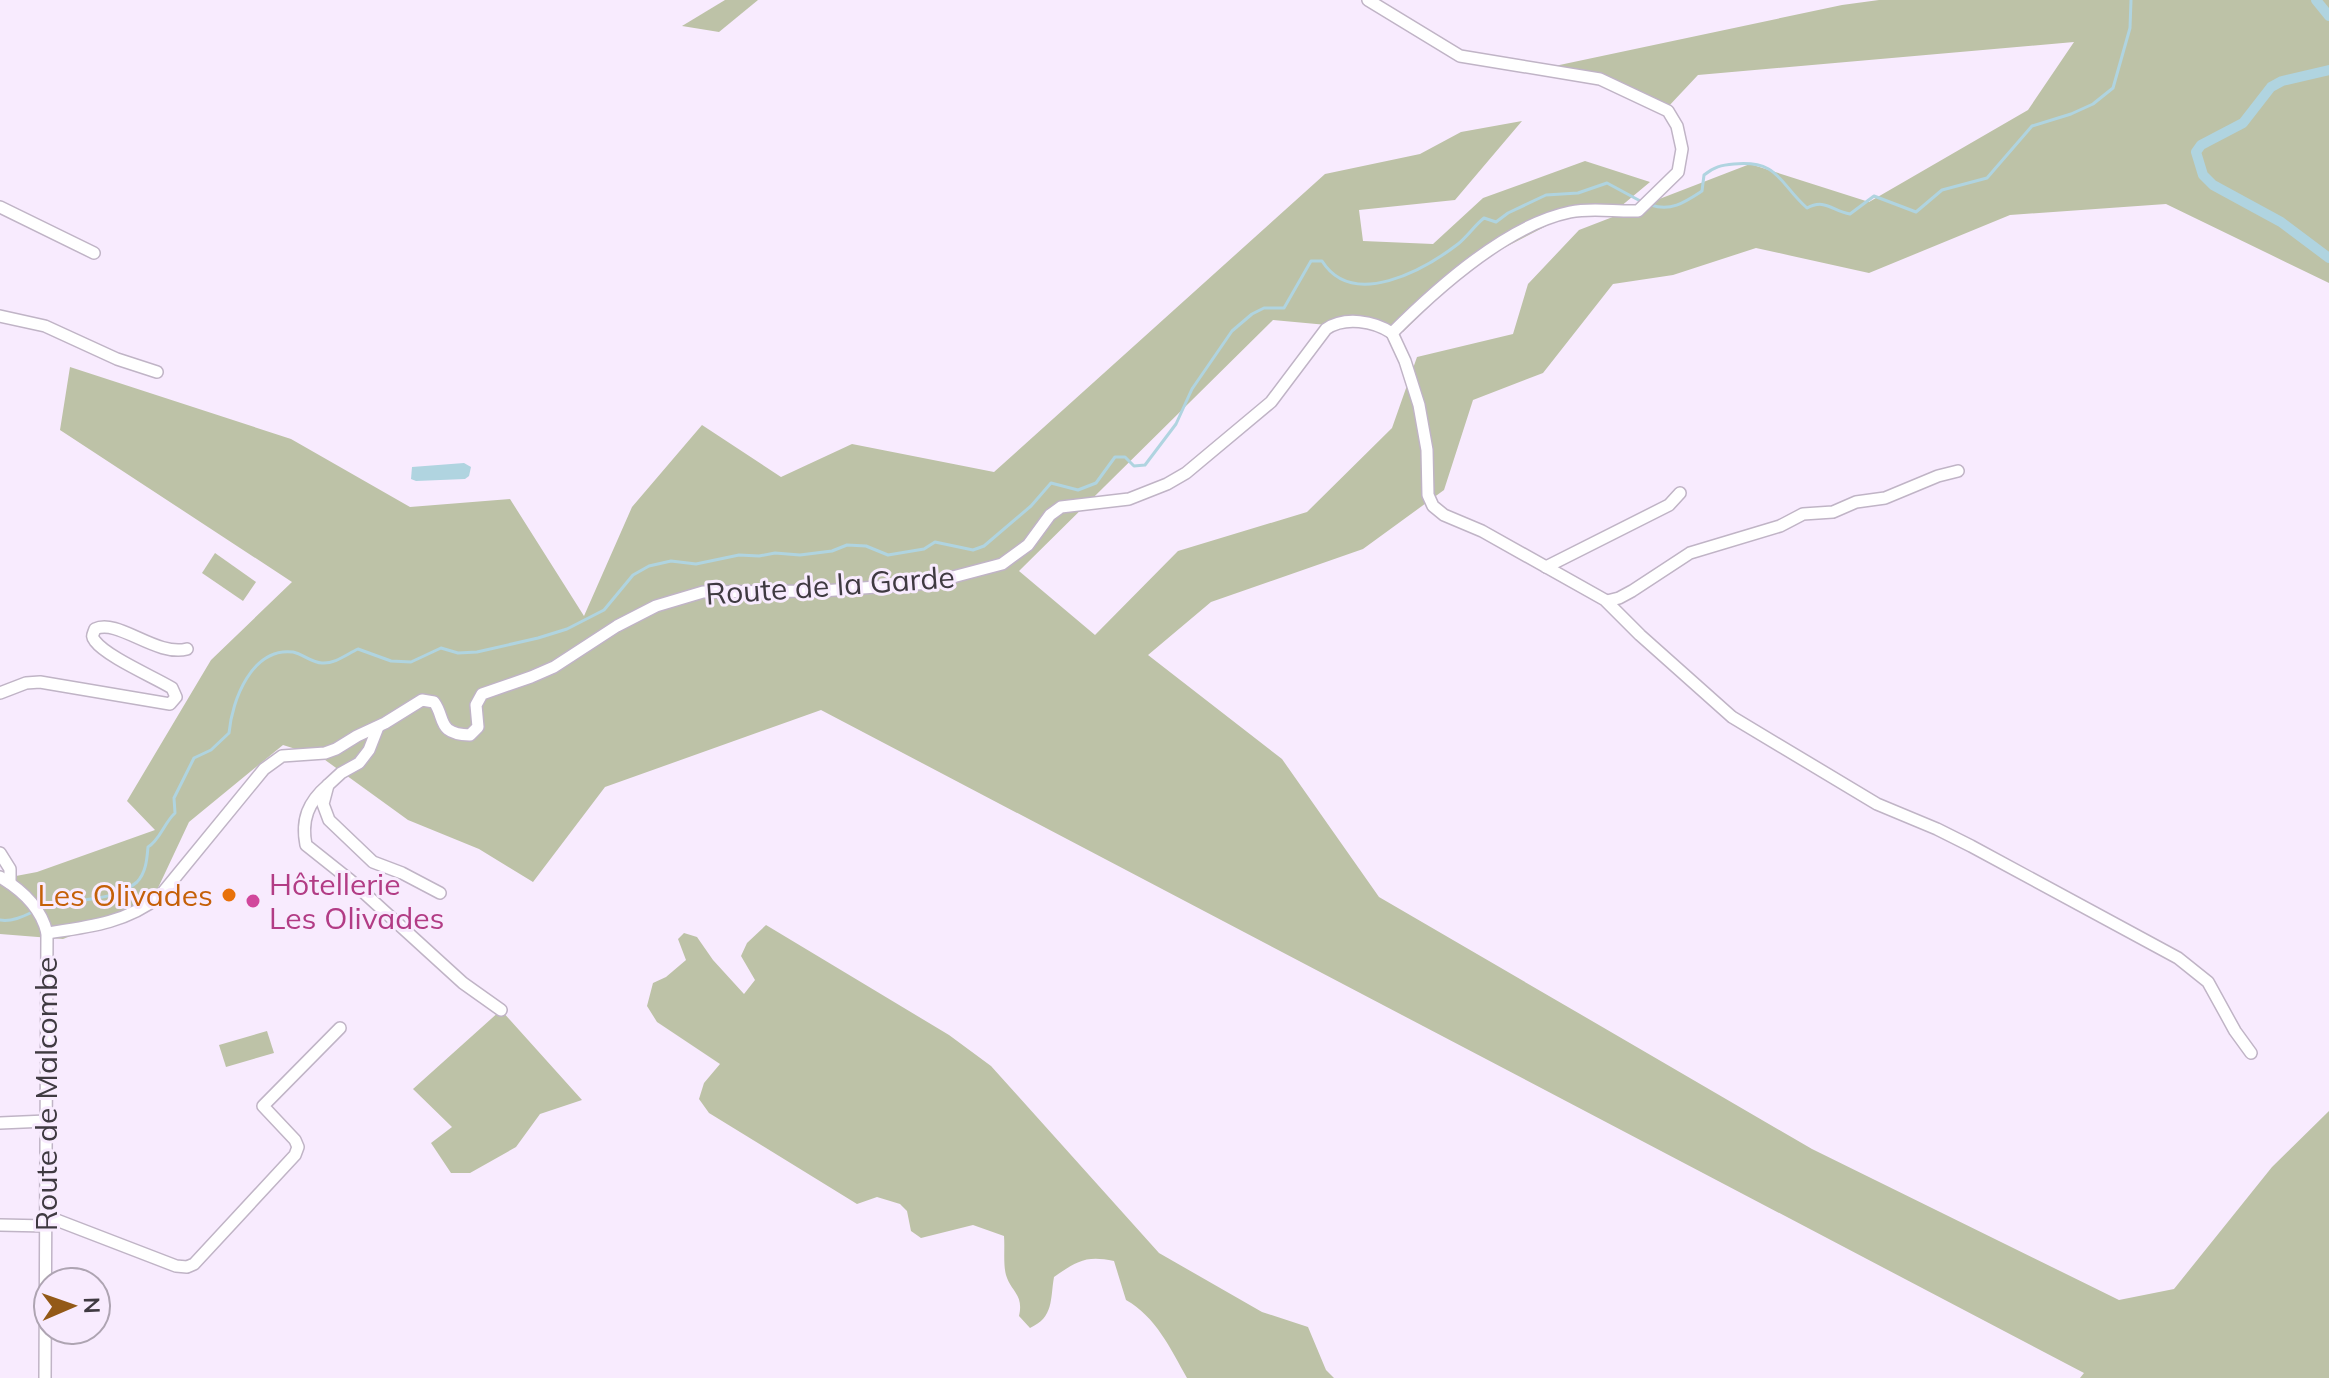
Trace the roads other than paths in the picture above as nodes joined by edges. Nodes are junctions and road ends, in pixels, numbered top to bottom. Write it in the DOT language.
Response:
graph roads {
  1 [pos="1368,0"];
  2 [pos="0,207"];
  3 [pos="94,253"];
  4 [pos="0,316"];
  5 [pos="1392,333"];
  6 [pos="157,372"];
  7 [pos="1958,471"];
  8 [pos="1680,493"];
  9 [pos="1546,567"];
  10 [pos="1607,601"];
  11 [pos="187,649"];
  12 [pos="0,693"];
  13 [pos="378,727"];
  14 [pos="328,785"];
  15 [pos="0,853"];
  16 [pos="5,880"];
  17 [pos="440,893"];
  18 [pos="47,933"];
  19 [pos="501,1010"];
  20 [pos="340,1028"];
  21 [pos="2251,1053"];
  22 [pos="46,1121"];
  23 [pos="0,1123"];
  24 [pos="46,1221"];
  25 [pos="0,1225"];
  26 [pos="45,1378"];
  1 -- 5 [label="street"];
  2 -- 3 [label="street"];
  4 -- 6 [label="street"];
  5 -- 9 [label="street"];
  5 -- 13 [label="street, Route de la Garde"];
  7 -- 10 [label="street"];
  8 -- 9 [label="street"];
  9 -- 10 [label="street"];
  10 -- 21 [label="street"];
  11 -- 12 [label="street"];
  13 -- 14 [label="street"];
  13 -- 18 [label="street, Route de la Garde"];
  14 -- 17 [label="street"];
  14 -- 19 [label="street"];
  15 -- 16 [label="street"];
  16 -- 18 [label="street, Route de Malcombe"];
  18 -- 22 [label="street, Route de Malcombe"];
  20 -- 24 [label="street"];
  22 -- 23 [label="street"];
  22 -- 24 [label="street, Route de Malcombe"];
  24 -- 25 [label="street"];
  24 -- 26 [label="street, Route de Malcombe"];
}
